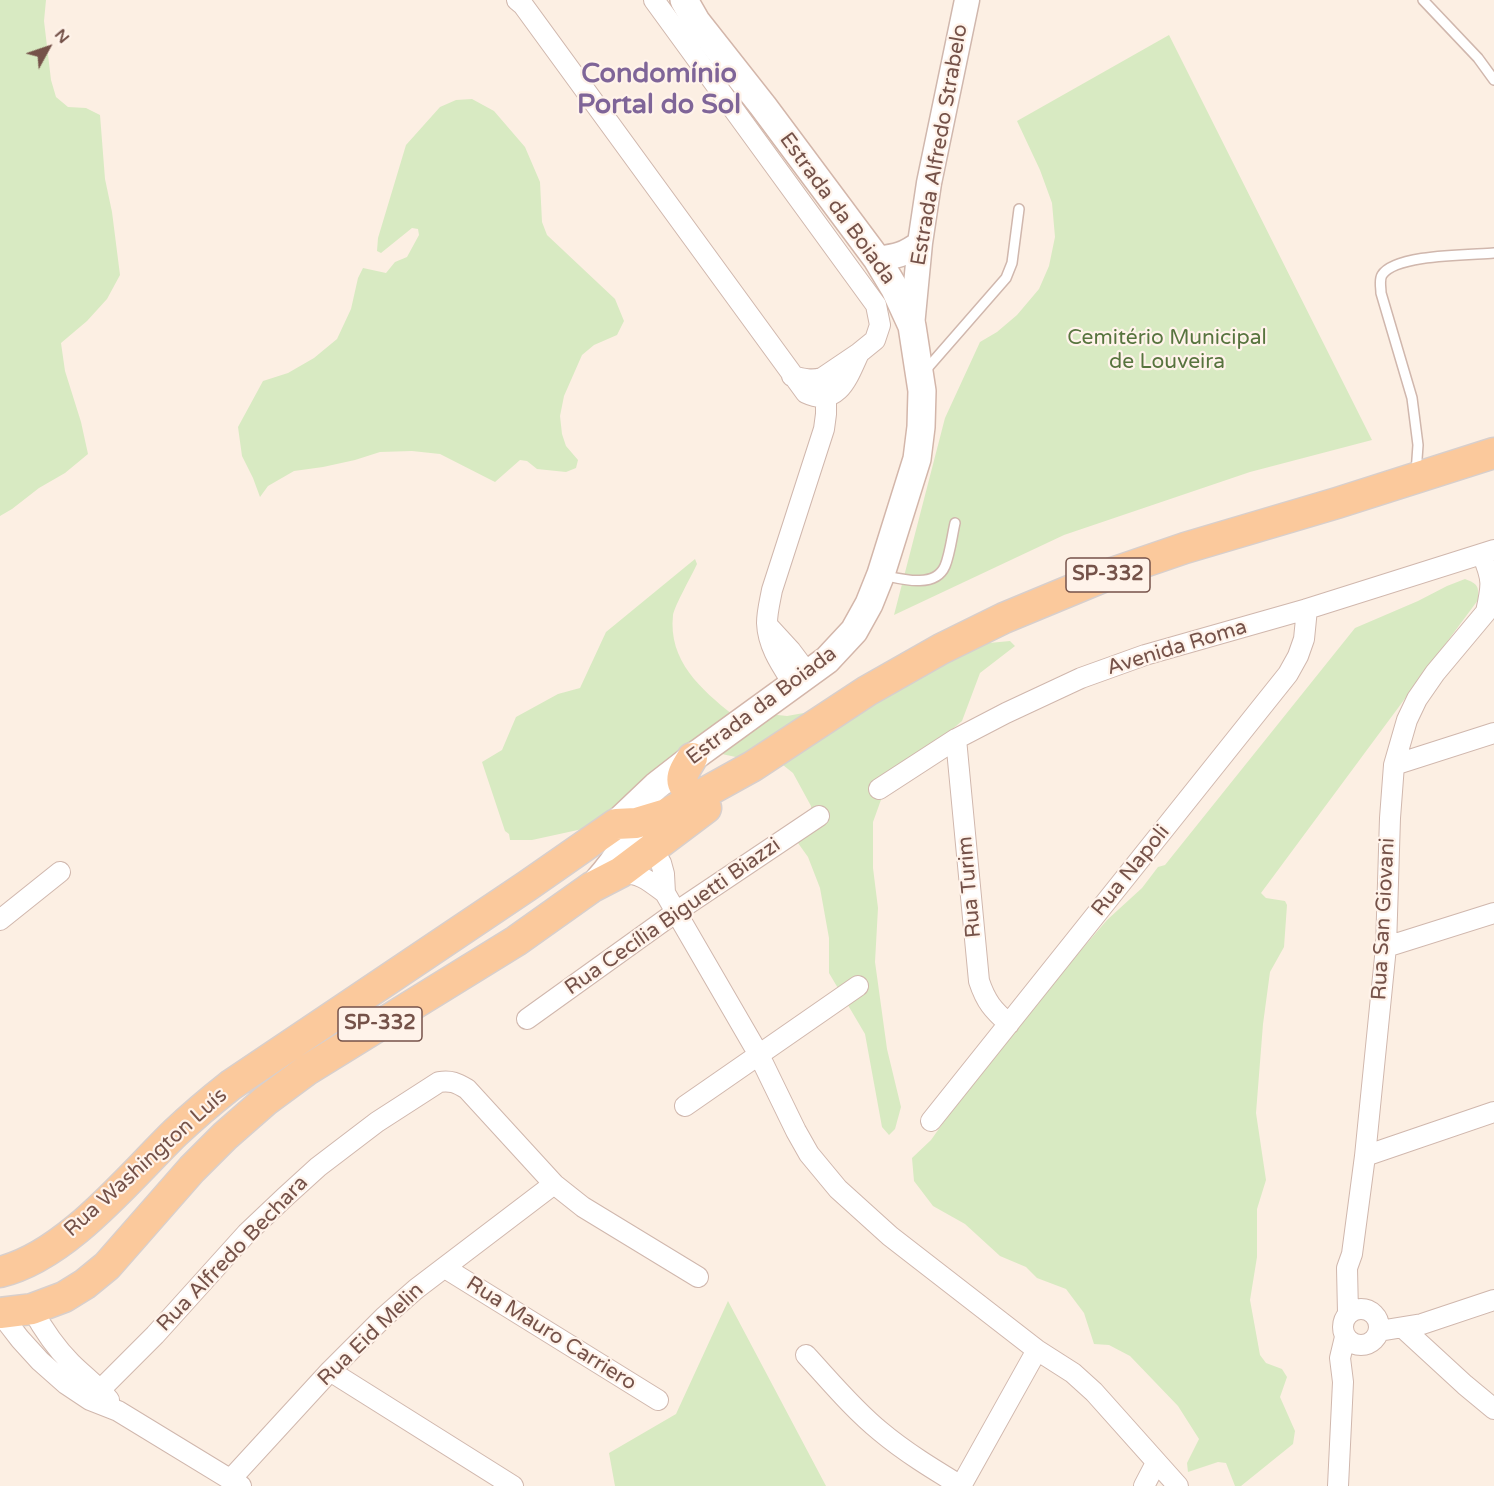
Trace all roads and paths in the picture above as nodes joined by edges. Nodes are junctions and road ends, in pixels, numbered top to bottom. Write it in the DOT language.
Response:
graph roads {
  1 [pos="517,0"];
  2 [pos="654,0"];
  3 [pos="684,0"];
  4 [pos="967,0"];
  5 [pos="1423,0"];
  6 [pos="1494,80"];
  7 [pos="1019,209"];
  8 [pos="920,243"];
  9 [pos="1494,253"];
  10 [pos="877,259"];
  11 [pos="912,326"];
  12 [pos="858,353"];
  13 [pos="792,376"];
  14 [pos="920,376"];
  15 [pos="826,398"];
  16 [pos="1494,453"];
  17 [pos="1416,478"];
  18 [pos="956,524"];
  19 [pos="1488,552"];
  20 [pos="880,574"];
  21 [pos="1490,608"];
  22 [pos="1307,609"];
  23 [pos="801,680"];
  24 [pos="1494,733"];
  25 [pos="956,739"];
  26 [pos="692,758"];
  27 [pos="1394,765"];
  28 [pos="753,766"];
  29 [pos="879,789"];
  30 [pos="696,798"];
  31 [pos="632,815"];
  32 [pos="819,816"];
  33 [pos="652,850"];
  34 [pos="60,872"];
  35 [pos="621,872"];
  36 [pos="527,886"];
  37 [pos="592,887"];
  38 [pos="665,893"];
  39 [pos="676,912"];
  40 [pos="1494,913"];
  41 [pos="549,917"];
  42 [pos="0,920"];
  43 [pos="1386,947"];
  44 [pos="858,986"];
  45 [pos="527,1018"];
  46 [pos="1009,1024"];
  47 [pos="759,1055"];
  48 [pos="685,1106"];
  49 [pos="1494,1112"];
  50 [pos="931,1121"];
  51 [pos="1365,1156"];
  52 [pos="554,1184"];
  53 [pos="445,1268"];
  54 [pos="10,1270"];
  55 [pos="698,1277"];
  56 [pos="1494,1300"];
  57 [pos="32,1309"];
  58 [pos="1357,1311"];
  59 [pos="0,1313"];
  60 [pos="1403,1328"];
  61 [pos="1379,1331"];
  62 [pos="1353,1341"];
  63 [pos="1037,1350"];
  64 [pos="806,1355"];
  65 [pos="330,1371"];
  66 [pos="95,1395"];
  67 [pos="658,1400"];
  68 [pos="1494,1409"];
  69 [pos="1156,1463"];
  70 [pos="236,1483"];
  71 [pos="513,1486"];
  72 [pos="961,1486"];
  73 [pos="1144,1486"];
  74 [pos="1179,1486"];
  75 [pos="1338,1486"];
  1 -- 13 [label="street"];
  2 -- 12 [label="street"];
  3 -- 10 [label="main road, Estrada da Boiada"];
  4 -- 8 [label="street, Estrada Alfredo Strabelo"];
  5 -- 6 [label="lane"];
  7 -- 14 [label="lane"];
  8 -- 10 [label="street"];
  8 -- 11 [label="street, Estrada Alfredo Strabelo"];
  9 -- 17 [label="lane"];
  10 -- 11 [label="main road, Estrada da Boiada"];
  11 -- 14 [label="main road, Estrada da Boiada"];
  12 -- 13 [label="street"];
  12 -- 15 [label="street"];
  13 -- 15 [label="street"];
  14 -- 20 [label="main road, Estrada da Boiada"];
  15 -- 23 [label="street"];
  16 -- 17 [label="main road, SP-332"];
  17 -- 28 [label="main road, SP-332"];
  18 -- 20 [label="lane"];
  19 -- 21 [label="street, Rua San Giovani"];
  19 -- 22 [label="street, Avenida Roma"];
  20 -- 23 [label="main road, Estrada da Boiada"];
  21 -- 27 [label="street, Rua San Giovani"];
  22 -- 25 [label="street, Avenida Roma"];
  22 -- 46 [label="street, Rua Napoli"];
  23 -- 26 [label="main road, Estrada da Boiada"];
  24 -- 27 [label="street"];
  25 -- 29 [label="street, Avenida Roma"];
  25 -- 46 [label="street, Rua Turim"];
  26 -- 30 [label="main road"];
  26 -- 31 [label="main road, Estrada da Boiada"];
  27 -- 43 [label="street, Rua San Giovani"];
  28 -- 30 [label="main road, SP-332"];
  28 -- 33 [label="main road, SP-332"];
  30 -- 31 [label="main road, SP-332"];
  31 -- 33 [label="street"];
  31 -- 36 [label="main road, Rua Washington Luís / SP-332"];
  31 -- 37 [label="main road"];
  32 -- 39 [label="street, Rua Cecília Biguetti Biazzi"];
  33 -- 35 [label="main road, SP-332"];
  33 -- 38 [label="street"];
  34 -- 42 [label="street"];
  35 -- 37 [label="main road, SP-332"];
  35 -- 38 [label="street"];
  36 -- 41 [label="main road"];
  36 -- 54 [label="main road, Rua Washington Luís / SP-332"];
  37 -- 41 [label="main road, SP-332"];
  38 -- 39 [label="street"];
  39 -- 45 [label="street, Rua Cecília Biguetti Biazzi"];
  39 -- 47 [label="street"];
  40 -- 43 [label="street"];
  41 -- 57 [label="main road, SP-332"];
  43 -- 51 [label="street, Rua San Giovani"];
  44 -- 47 [label="street"];
  46 -- 50 [label="street, Rua Napoli"];
  47 -- 48 [label="street"];
  47 -- 63 [label="street"];
  49 -- 51 [label="street"];
  51 -- 58 [label="street, Rua San Giovani"];
  52 -- 53 [label="street, Rua Eid Melin"];
  52 -- 55 [label="street, Rua Alfredo Bechara"];
  52 -- 66 [label="street, Rua Alfredo Bechara"];
  53 -- 65 [label="street, Rua Eid Melin"];
  53 -- 67 [label="street, Rua Mauro Carriero"];
  54 -- 57 [label="main road"];
  56 -- 60 [label="street"];
  57 -- 59 [label="main road, SP-332"];
  57 -- 66 [label="street"];
  58 -- 61 [label="street"];
  58 -- 62 [label="street"];
  59 -- 66 [label="street"];
  60 -- 61 [label="street"];
  60 -- 68 [label="street"];
  61 -- 62 [label="street"];
  62 -- 75 [label="street"];
  63 -- 69 [label="street"];
  63 -- 72 [label="street"];
  64 -- 72 [label="street"];
  65 -- 70 [label="street, Rua Eid Melin"];
  65 -- 71 [label="street"];
  66 -- 70 [label="street"];
  69 -- 73 [label="street"];
  69 -- 74 [label="street"];
}
